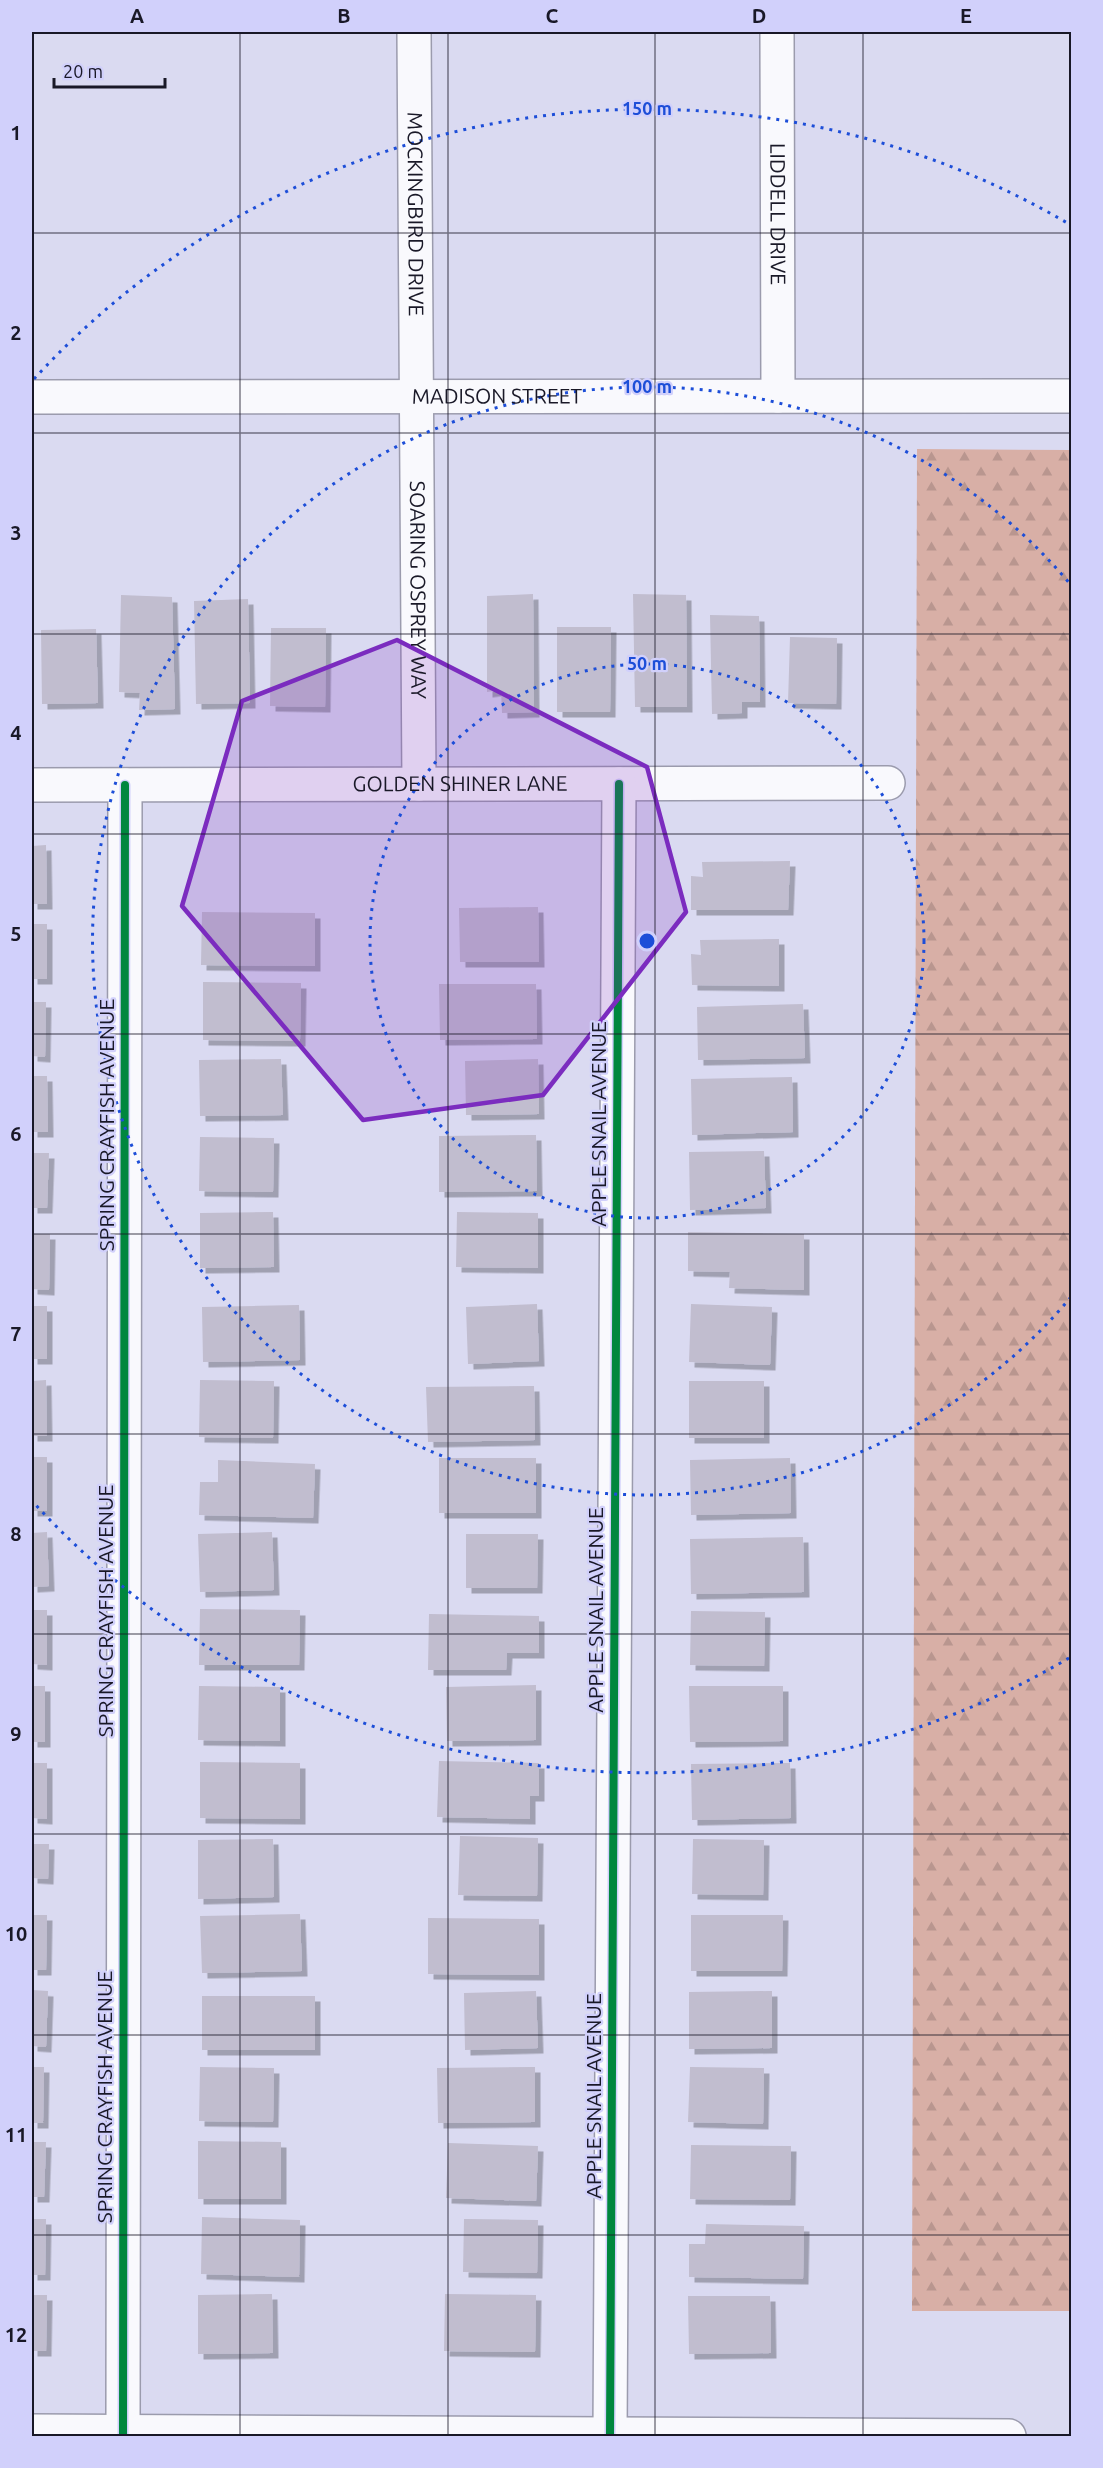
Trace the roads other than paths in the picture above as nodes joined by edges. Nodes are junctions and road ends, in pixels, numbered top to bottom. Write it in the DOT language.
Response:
graph roads {
  1 [pos="414,32"];
  2 [pos="777,32"];
  3 [pos="778,396"];
  4 [pos="1071,396"];
  5 [pos="32,397"];
  6 [pos="416,397"];
  7 [pos="888,783"];
  8 [pos="419,784"];
  9 [pos="619,784"];
  10 [pos="32,785"];
  11 [pos="125,785"];
  12 [pos="32,2431"];
  13 [pos="123,2434"];
  14 [pos="610,2435"];
  15 [pos="1009,2436"];
  1 -- 6 [label="street, MOCKINGBIRD DRIVE"];
  2 -- 3 [label="street, LIDDELL DRIVE"];
  3 -- 4 [label="street, MADISON STREET"];
  3 -- 6 [label="street, MADISON STREET"];
  5 -- 6 [label="street, MADISON STREET"];
  6 -- 8 [label="street, SOARING OSPREY WAY"];
  7 -- 9 [label="street, GOLDEN SHINER LANE"];
  8 -- 9 [label="street, GOLDEN SHINER LANE"];
  8 -- 11 [label="street, GOLDEN SHINER LANE"];
  9 -- 14 [label="street, APPLE SNAIL AVENUE"];
  10 -- 11 [label="street, GOLDEN SHINER LANE"];
  11 -- 13 [label="street, SPRING CRAYFISH AVENUE"];
  12 -- 13 [label="street"];
  13 -- 14 [label="street"];
  14 -- 15 [label="street"];
}
